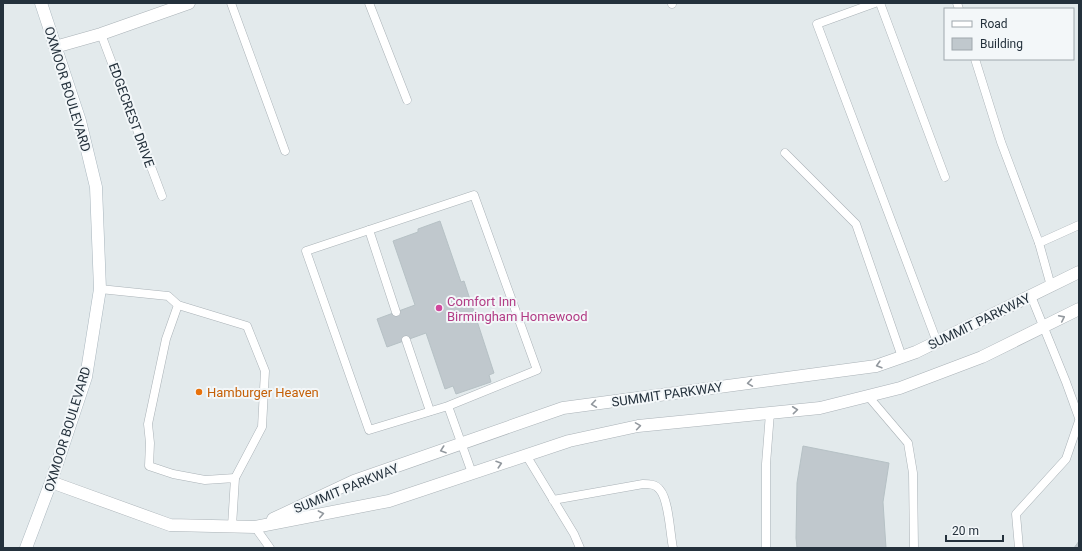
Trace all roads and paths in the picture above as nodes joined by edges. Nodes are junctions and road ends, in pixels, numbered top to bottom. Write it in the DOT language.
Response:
graph roads {
  1 [pos="41,3"];
  2 [pos="189,3"];
  3 [pos="231,3"];
  4 [pos="369,3"];
  5 [pos="875,3"];
  6 [pos="880,3"];
  7 [pos="102,34"];
  8 [pos="55,47"];
  9 [pos="975,60"];
  10 [pos="407,100"];
  11 [pos="285,151"];
  12 [pos="785,153"];
  13 [pos="945,177"];
  14 [pos="162,196"];
  15 [pos="1079,225"];
  16 [pos="369,230"];
  17 [pos="1039,243"];
  18 [pos="1079,272"];
  19 [pos="1051,286"];
  20 [pos="100,289"];
  21 [pos="1031,296"];
  22 [pos="178,305"];
  23 [pos="1079,309"];
  24 [pos="396,312"];
  25 [pos="1044,326"];
  26 [pos="406,340"];
  27 [pos="936,342"];
  28 [pos="902,357"];
  29 [pos="868,396"];
  30 [pos="448,406"];
  31 [pos="430,411"];
  32 [pos="770,413"];
  33 [pos="1079,418"];
  34 [pos="1079,421"];
  35 [pos="462,444"];
  36 [pos="526,455"];
  37 [pos="472,473"];
  38 [pos="235,478"];
  39 [pos="51,482"];
  40 [pos="553,500"];
  41 [pos="232,526"];
  42 [pos="255,527"];
  43 [pos="26,548"];
  44 [pos="270,548"];
  45 [pos="580,548"];
  46 [pos="673,548"];
  47 [pos="766,548"];
  48 [pos="914,548"];
  49 [pos="1019,548"];
  1 -- 8 [label="street, OXMOOR BOULEVARD"];
  2 -- 7 [label="street"];
  3 -- 11 [label="lane"];
  4 -- 10 [label="lane"];
  5 -- 27 [label="lane"];
  6 -- 13 [label="lane"];
  7 -- 8 [label="street"];
  7 -- 14 [label="lane, EDGECREST DRIVE"];
  8 -- 20 [label="street, OXMOOR BOULEVARD"];
  9 -- 17 [label="lane"];
  12 -- 28 [label="lane"];
  15 -- 17 [label="lane"];
  16 -- 24 [label="lane"];
  16 -- 30 [label="lane"];
  16 -- 31 [label="lane"];
  17 -- 19 [label="lane"];
  18 -- 19 [label="street, SUMMIT PARKWAY"];
  19 -- 21 [label="street, SUMMIT PARKWAY"];
  20 -- 22 [label="lane"];
  20 -- 39 [label="street, OXMOOR BOULEVARD"];
  21 -- 25 [label="lane"];
  21 -- 27 [label="street, SUMMIT PARKWAY"];
  22 -- 38 [label="lane"];
  22 -- 38 [label="lane"];
  25 -- 23 [label="street, SUMMIT PARKWAY, one-way"];
  25 -- 29 [label="street, SUMMIT PARKWAY"];
  25 -- 33 [label="lane"];
  26 -- 31 [label="lane"];
  27 -- 28 [label="street, SUMMIT PARKWAY"];
  28 -- 35 [label="street, SUMMIT PARKWAY, one-way"];
  32 -- 29 [label="street, SUMMIT PARKWAY, one-way"];
  29 -- 48 [label="lane"];
  30 -- 31 [label="lane"];
  30 -- 35 [label="lane"];
  36 -- 32 [label="street, SUMMIT PARKWAY, one-way"];
  32 -- 47 [label="lane"];
  34 -- 49 [label="lane"];
  35 -- 37 [label="lane"];
  35 -- 42 [label="street, SUMMIT PARKWAY, one-way"];
  37 -- 36 [label="street, SUMMIT PARKWAY, one-way"];
  36 -- 40 [label="lane"];
  42 -- 37 [label="street, SUMMIT PARKWAY, one-way"];
  38 -- 41 [label="lane"];
  39 -- 41 [label="street, SUMMIT PARKWAY"];
  39 -- 43 [label="street, OXMOOR BOULEVARD"];
  40 -- 45 [label="lane"];
  40 -- 46 [label="lane"];
  41 -- 42 [label="street, SUMMIT PARKWAY"];
  42 -- 44 [label="lane"];
}
